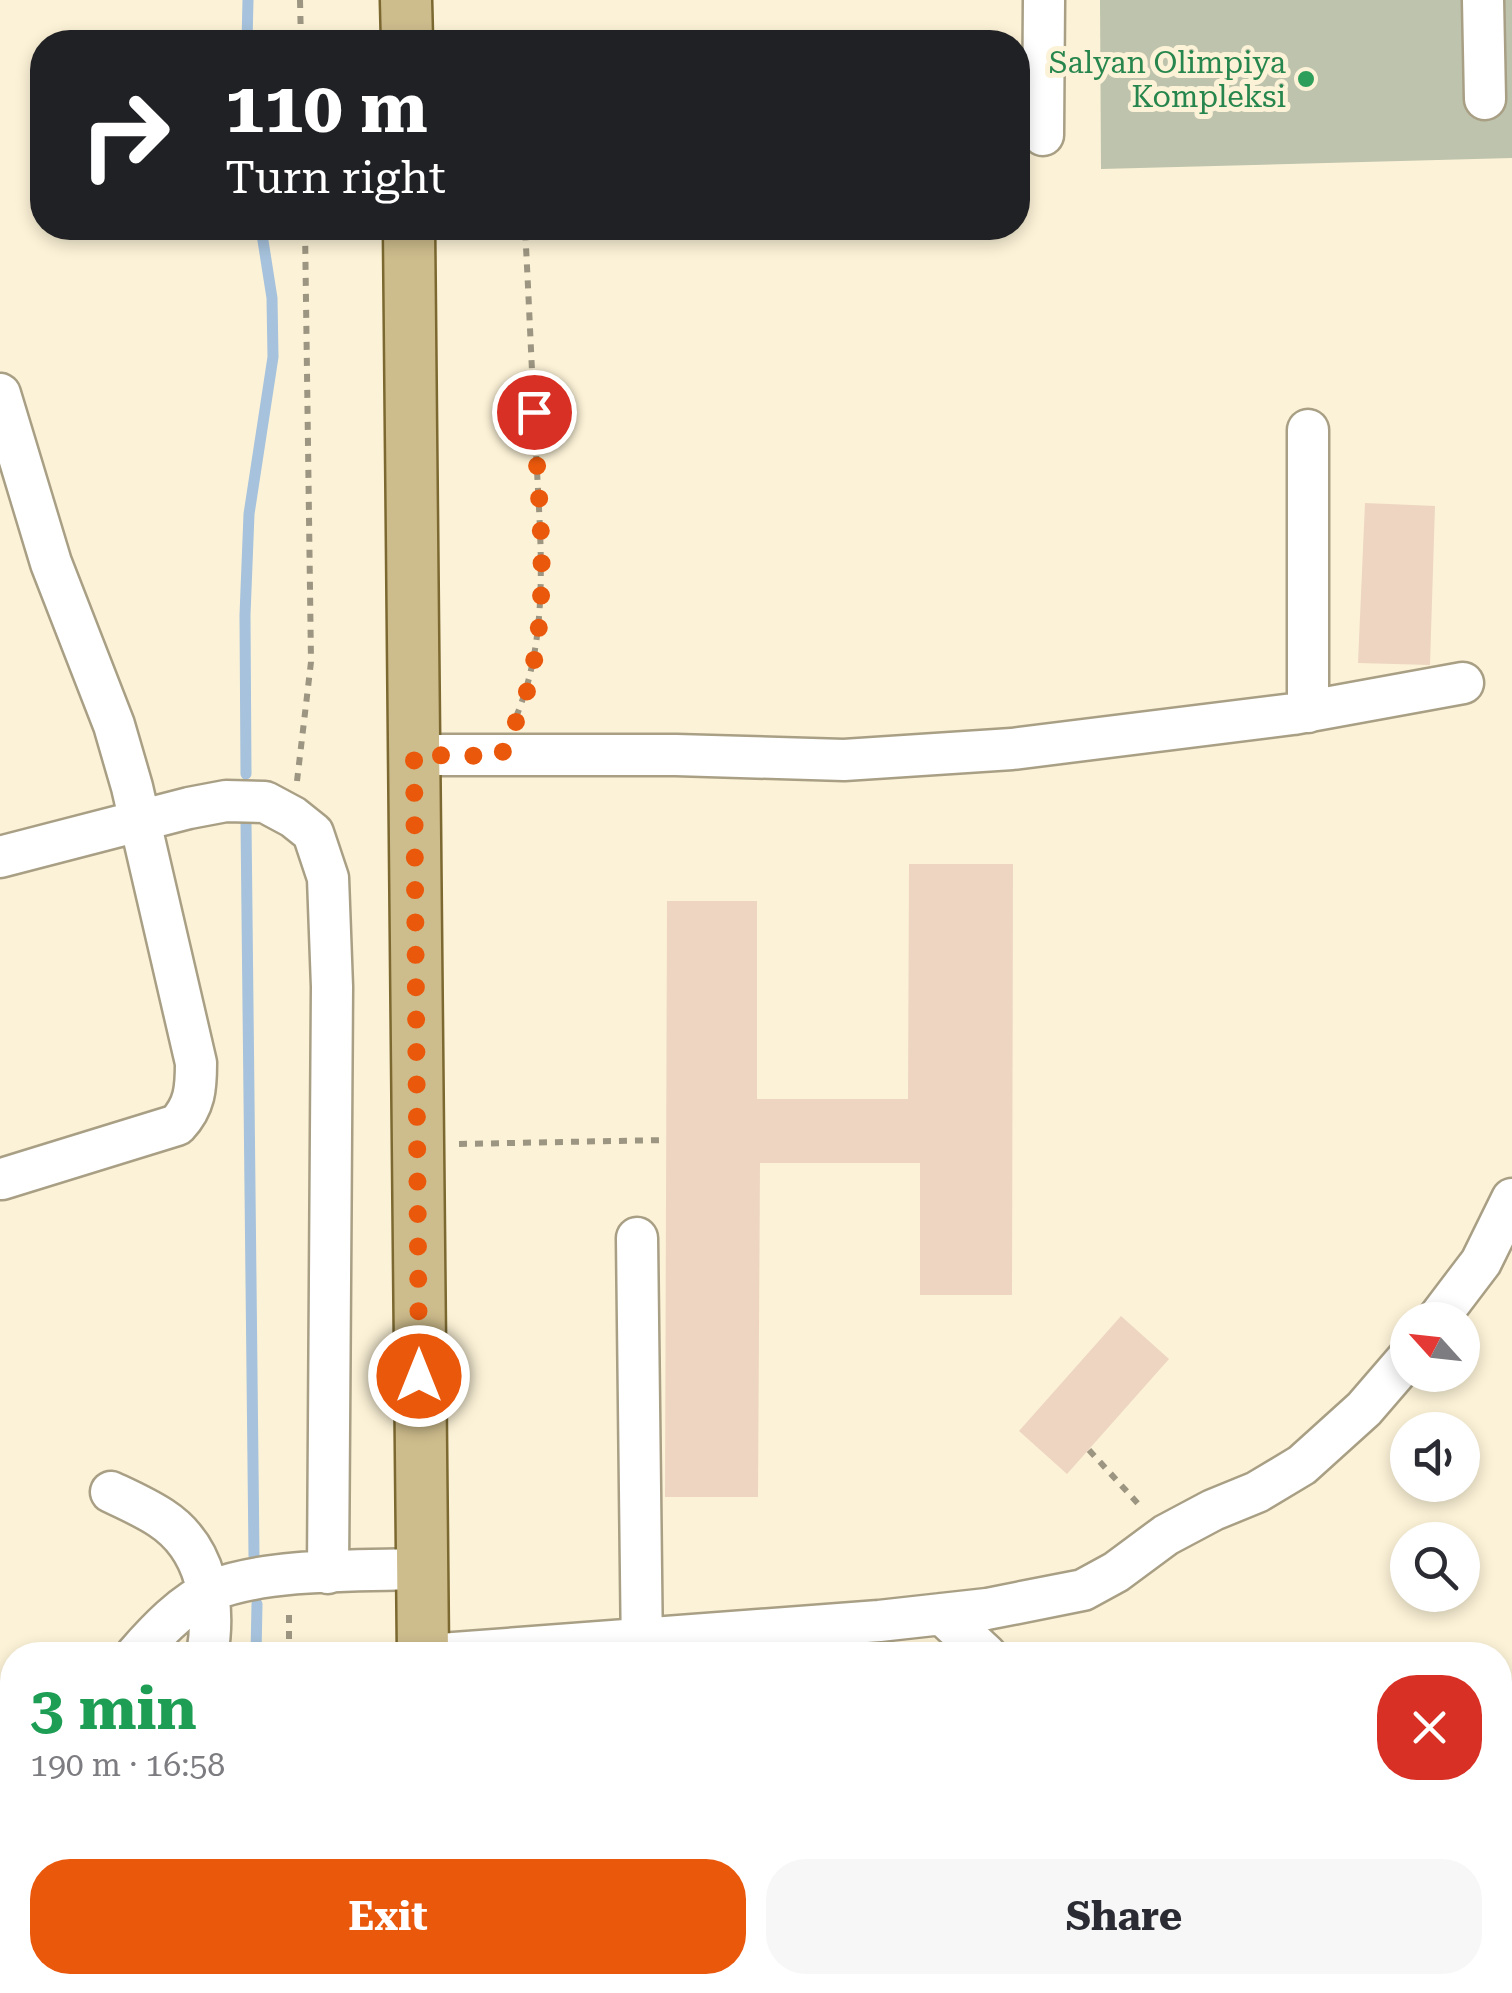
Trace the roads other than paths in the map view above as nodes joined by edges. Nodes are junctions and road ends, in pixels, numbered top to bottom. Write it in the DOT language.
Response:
graph roads {
  1 [pos="406,0"];
  2 [pos="1044,0"];
  3 [pos="1484,0"];
  4 [pos="407,30"];
  5 [pos="1485,99"];
  6 [pos="1043,135"];
  7 [pos="409,240"];
  8 [pos="0,394"];
  9 [pos="1308,430"];
  10 [pos="1463,683"];
  11 [pos="1308,712"];
  12 [pos="414,755"];
  13 [pos="142,822"];
  14 [pos="0,857"];
  15 [pos="2,1179"];
  16 [pos="1512,1199"];
  17 [pos="637,1238"];
  18 [pos="1451,1302"];
  19 [pos="1390,1379"];
  20 [pos="111,1492"];
  21 [pos="421,1568"];
  22 [pos="328,1573"];
  23 [pos="209,1592"];
  24 [pos="942,1614"];
  25 [pos="150,1642"];
  26 [pos="207,1642"];
  27 [pos="424,1642"];
  28 [pos="642,1642"];
  29 [pos="687,1642"];
  30 [pos="972,1642"];
  1 -- 4 [label="main road"];
  2 -- 6 [label="street"];
  3 -- 5 [label="street"];
  7 -- 12 [label="main road"];
  8 -- 13 [label="street"];
  9 -- 11 [label="street"];
  10 -- 11 [label="street"];
  11 -- 12 [label="street"];
  12 -- 21 [label="main road"];
  13 -- 14 [label="street"];
  13 -- 15 [label="street"];
  13 -- 22 [label="street"];
  16 -- 18 [label="street"];
  17 -- 28 [label="street"];
  19 -- 24 [label="street"];
  20 -- 23 [label="street"];
  21 -- 22 [label="street"];
  21 -- 27 [label="main road"];
  22 -- 23 [label="street"];
  23 -- 25 [label="street"];
  23 -- 26 [label="street"];
  24 -- 29 [label="street"];
  24 -- 30 [label="street"];
}
